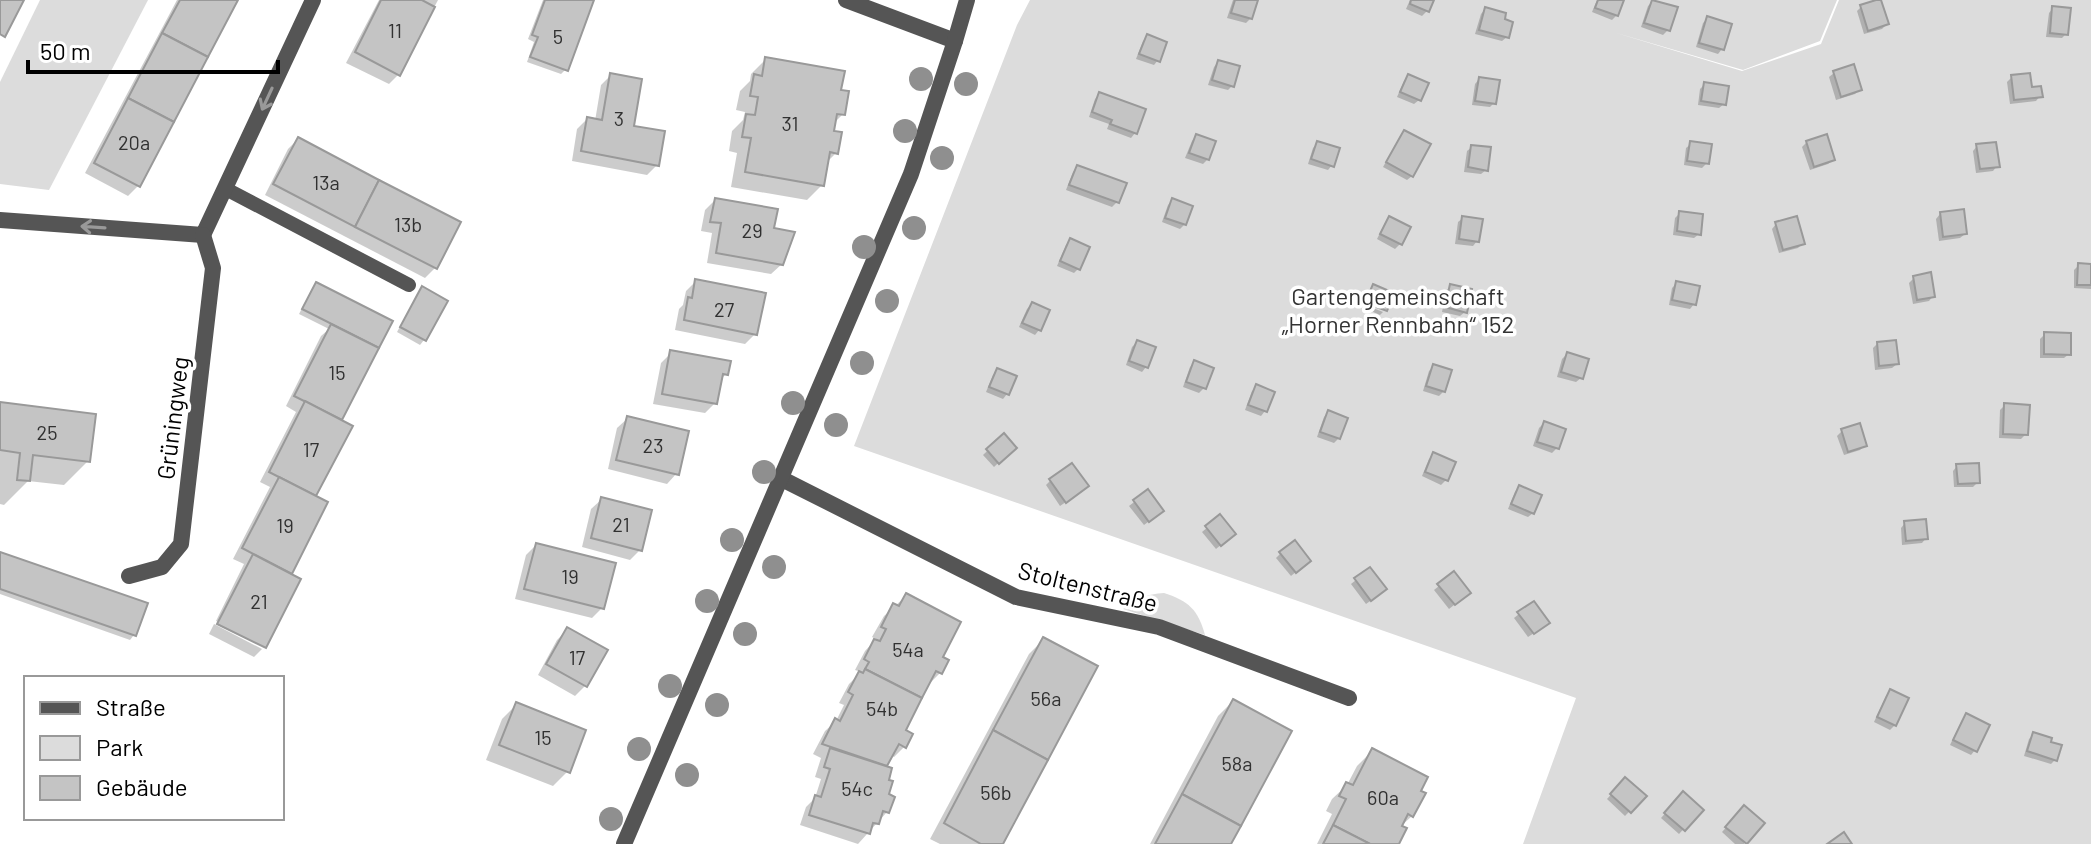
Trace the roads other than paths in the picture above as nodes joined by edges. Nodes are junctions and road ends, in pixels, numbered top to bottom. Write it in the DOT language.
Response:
graph roads {
  1 [pos="313,0"];
  2 [pos="846,0"];
  3 [pos="967,0"];
  4 [pos="955,41"];
  5 [pos="226,189"];
  6 [pos="0,220"];
  7 [pos="203,235"];
  8 [pos="409,285"];
  9 [pos="782,479"];
  10 [pos="129,576"];
  11 [pos="1349,698"];
  12 [pos="624,844"];
  1 -- 5 [label="street, one-way"];
  2 -- 4 [label="street"];
  3 -- 4 [label="street"];
  4 -- 9 [label="street"];
  5 -- 7 [label="street"];
  5 -- 8 [label="lane"];
  7 -- 6 [label="street, one-way"];
  7 -- 10 [label="street, Grüningweg"];
  9 -- 11 [label="street, Stoltenstraße"];
  9 -- 12 [label="street"];
}
